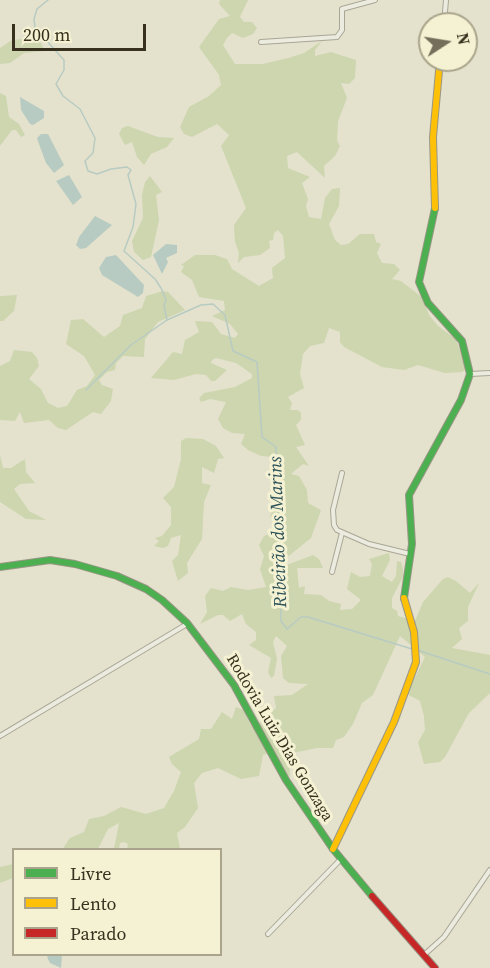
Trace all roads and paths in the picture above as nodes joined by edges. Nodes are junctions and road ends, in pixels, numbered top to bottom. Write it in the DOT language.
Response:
graph roads {
  1 [pos="375,0"];
  2 [pos="261,42"];
  3 [pos="439,72"];
  4 [pos="490,373"];
  5 [pos="470,374"];
  6 [pos="342,472"];
  7 [pos="342,533"];
  8 [pos="411,554"];
  9 [pos="0,567"];
  10 [pos="332,572"];
  11 [pos="187,623"];
  12 [pos="0,736"];
  13 [pos="333,849"];
  14 [pos="340,859"];
  15 [pos="490,870"];
  16 [pos="268,934"];
  17 [pos="425,954"];
  18 [pos="435,968"];
  1 -- 2 [label="street"];
  3 -- 5 [label="street"];
  4 -- 5 [label="street"];
  5 -- 8 [label="street"];
  6 -- 7 [label="street"];
  7 -- 8 [label="street"];
  7 -- 10 [label="street"];
  8 -- 13 [label="street"];
  9 -- 11 [label="street, Rodovia Luiz Dias Gonzaga"];
  11 -- 12 [label="street"];
  11 -- 13 [label="street, Rodovia Luiz Dias Gonzaga"];
  13 -- 14 [label="street, Rodovia Luiz Dias Gonzaga"];
  14 -- 16 [label="street"];
  14 -- 17 [label="street, Rodovia Luiz Dias Gonzaga"];
  15 -- 17 [label="street"];
  17 -- 18 [label="street, Rodovia Luiz Dias Gonzaga"];
}
